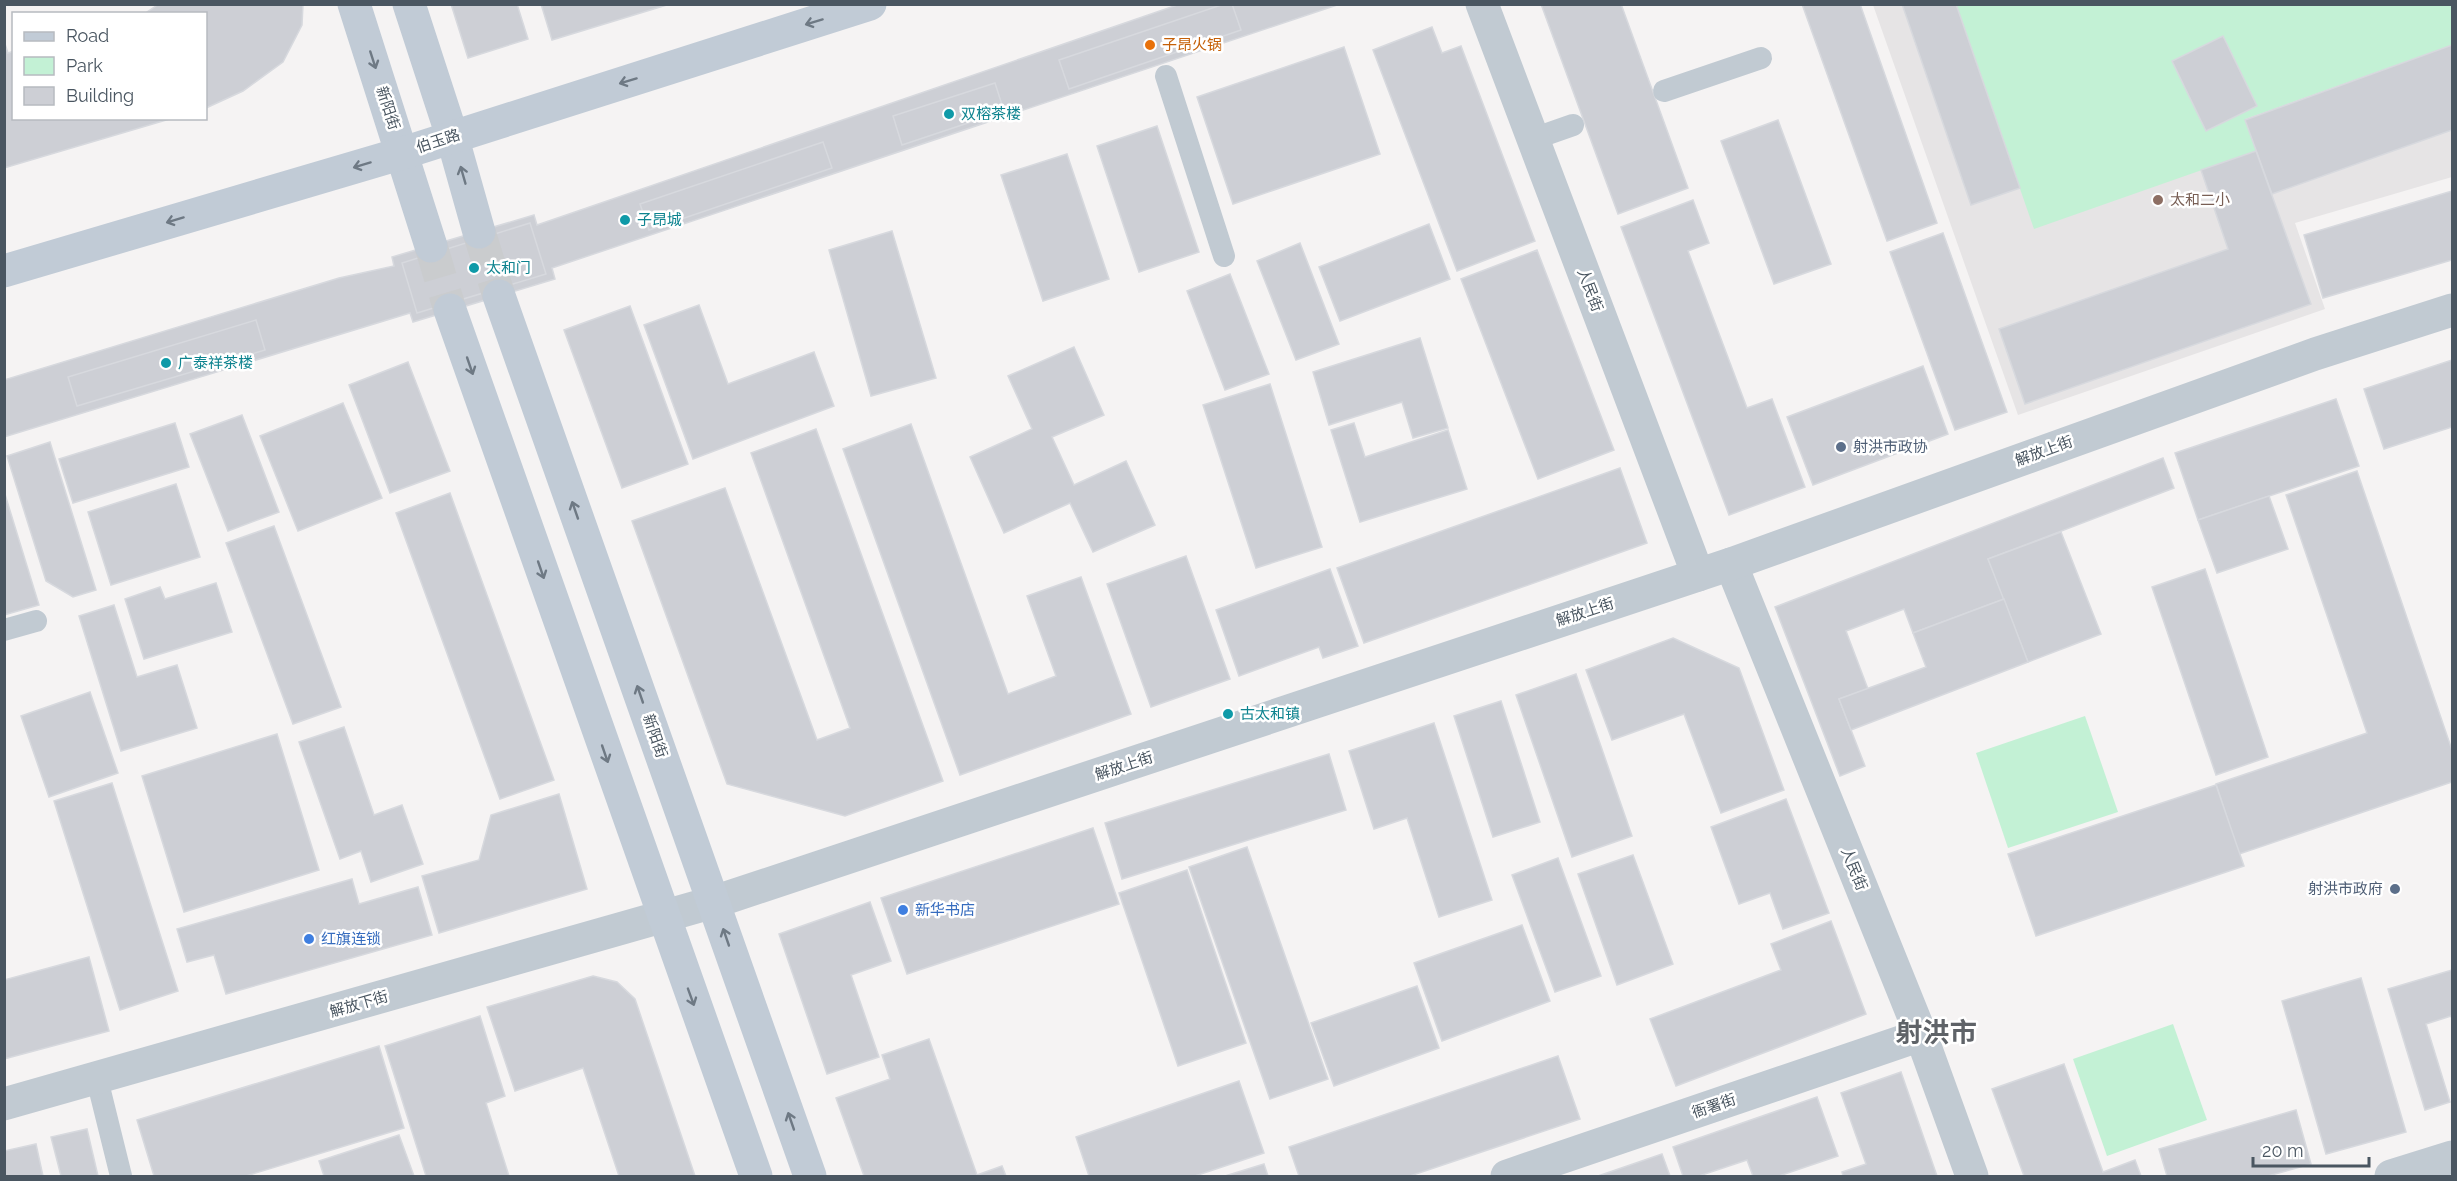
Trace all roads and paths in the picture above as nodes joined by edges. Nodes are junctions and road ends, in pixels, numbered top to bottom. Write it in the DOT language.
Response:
graph roads {
  1 [pos="354,4"];
  2 [pos="409,4"];
  3 [pos="870,4"];
  4 [pos="1482,4"];
  5 [pos="1761,58"];
  6 [pos="1166,76"];
  7 [pos="1664,91"];
  8 [pos="1573,124"];
  9 [pos="452,136"];
  10 [pos="1533,139"];
  11 [pos="403,153"];
  12 [pos="479,231"];
  13 [pos="431,246"];
  14 [pos="1224,256"];
  15 [pos="4,271"];
  16 [pos="499,296"];
  17 [pos="450,310"];
  18 [pos="2452,310"];
  19 [pos="1731,564"];
  20 [pos="1698,575"];
  21 [pos="36,621"];
  22 [pos="4,630"];
  23 [pos="714,902"];
  24 [pos="662,917"];
  25 [pos="1921,1035"];
  26 [pos="97,1079"];
  27 [pos="4,1104"];
  28 [pos="2452,1157"];
  29 [pos="121,1176"];
  30 [pos="756,1176"];
  31 [pos="810,1176"];
  32 [pos="1507,1176"];
  33 [pos="1972,1176"];
  34 [pos="2391,1176"];
  1 -- 11 [label="main road, 新阳街, one-way"];
  2 -- 9 [label="main road"];
  3 -- 9 [label="main road, 伯玉路, one-way"];
  4 -- 10 [label="street, 人民街"];
  5 -- 7 [label="lane"];
  6 -- 14 [label="lane"];
  8 -- 10 [label="lane"];
  9 -- 11 [label="main road, 伯玉路"];
  12 -- 9 [label="main road, one-way"];
  10 -- 20 [label="street, 人民街"];
  11 -- 13 [label="main road, 新阳街"];
  11 -- 15 [label="main road, 伯玉路, one-way"];
  23 -- 16 [label="main road, 新阳街, one-way"];
  17 -- 24 [label="main road, one-way"];
  18 -- 19 [label="street, 解放上街"];
  19 -- 20 [label="street, 解放上街"];
  19 -- 25 [label="street, 人民街"];
  20 -- 23 [label="street, 解放上街"];
  21 -- 22 [label="lane"];
  23 -- 24 [label="street, 解放下街"];
  31 -- 23 [label="main road, 新阳街, one-way"];
  24 -- 26 [label="street, 解放下街"];
  24 -- 30 [label="main road, one-way"];
  25 -- 32 [label="street, 衙署街"];
  25 -- 33 [label="street, 人民街"];
  26 -- 27 [label="street, 解放下街"];
  26 -- 29 [label="lane"];
  28 -- 34 [label="street"];
}
